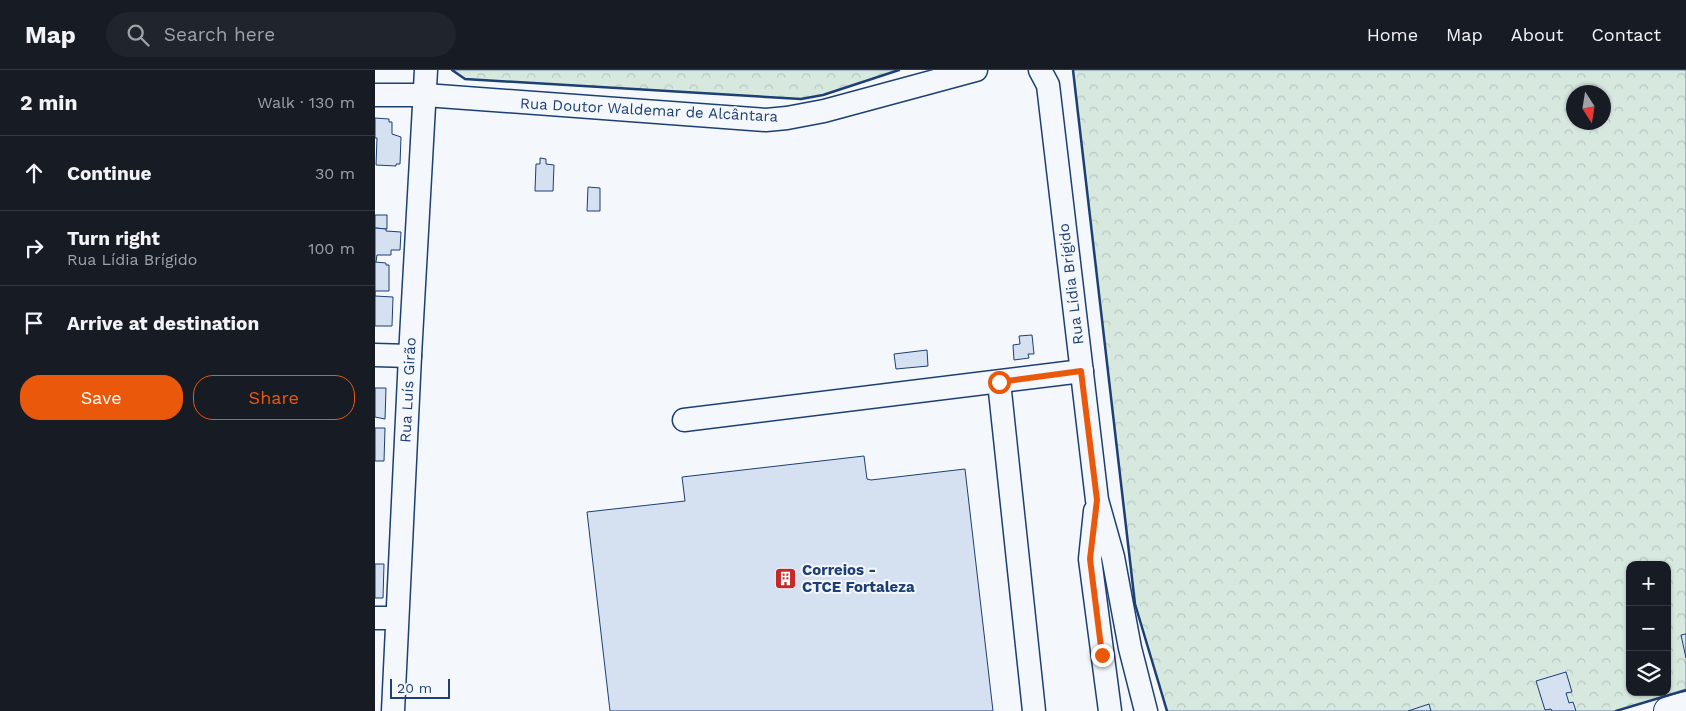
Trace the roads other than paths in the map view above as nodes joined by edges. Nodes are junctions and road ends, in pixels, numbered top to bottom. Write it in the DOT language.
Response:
graph roads {
  1 [pos="426,70"];
  2 [pos="976,70"];
  3 [pos="1040,70"];
  4 [pos="375,94"];
  5 [pos="425,95"];
  6 [pos="375,355"];
  7 [pos="409,356"];
  8 [pos="1081,371"];
  9 [pos="999,382"];
  10 [pos="684,420"];
  11 [pos="1097,500"];
  12 [pos="386,618"];
  13 [pos="1686,706"];
  14 [pos="393,711"];
  15 [pos="1034,711"];
  16 [pos="1110,711"];
  17 [pos="1146,711"];
  18 [pos="1668,711"];
  1 -- 5 [label="street, Rua Luís Girão"];
  2 -- 5 [label="street, Rua Doutor Waldemar de Alcântara"];
  3 -- 8 [label="street, Rua Lídia Brígido"];
  4 -- 5 [label="street, Rua Doutor Waldemar de Alcântara"];
  5 -- 7 [label="street, Rua Luís Girão"];
  6 -- 7 [label="street"];
  7 -- 12 [label="street, Rua Luís Girão"];
  8 -- 9 [label="street"];
  8 -- 11 [label="street, Rua Lídia Brígido"];
  9 -- 10 [label="street"];
  9 -- 15 [label="street"];
  11 -- 16 [label="street, Rua Lídia Brígido"];
  11 -- 17 [label="street, Rua Lídia Brígido"];
  12 -- 14 [label="street, Rua Luís Girão"];
  13 -- 18 [label="main road"];
}
